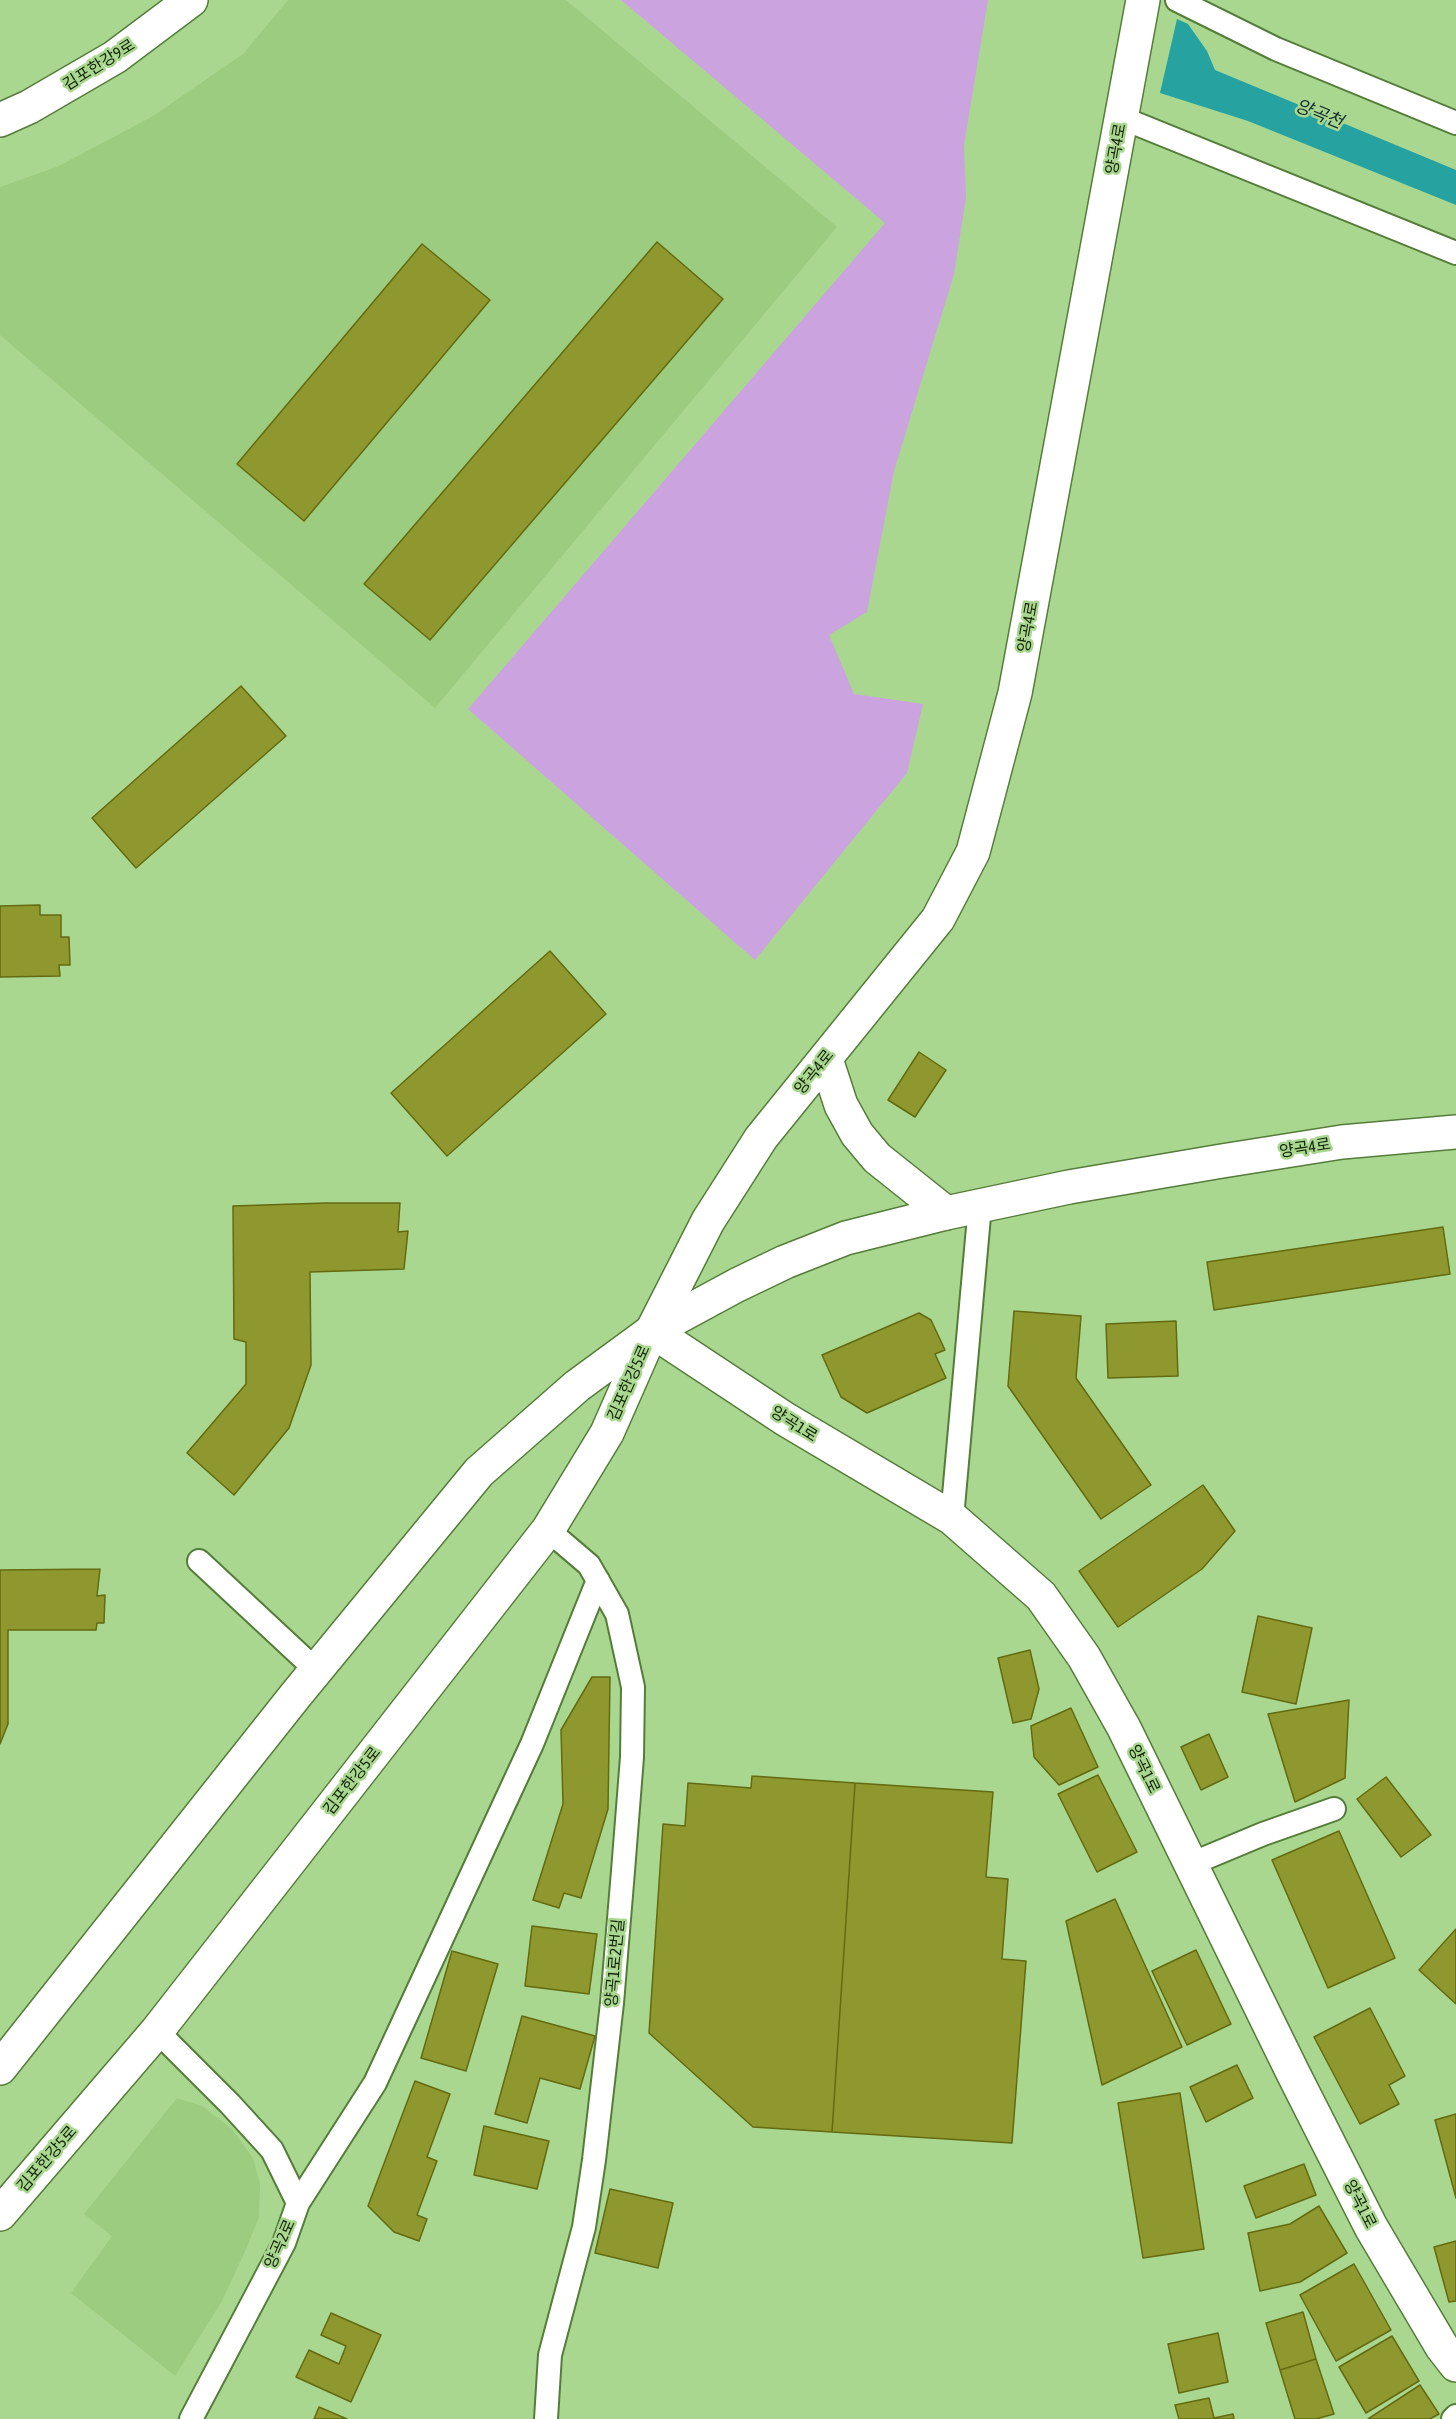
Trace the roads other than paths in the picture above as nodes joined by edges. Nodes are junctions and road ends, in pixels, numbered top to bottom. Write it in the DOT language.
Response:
graph roads {
  1 [pos="191,0"];
  2 [pos="1143,0"];
  3 [pos="1177,0"];
  4 [pos="1122,118"];
  5 [pos="0,120"];
  6 [pos="1456,123"];
  7 [pos="1456,253"];
  8 [pos="826,1059"];
  9 [pos="1456,1132"];
  10 [pos="980,1205"];
  11 [pos="946,1213"];
  12 [pos="652,1331"];
  13 [pos="952,1518"];
  14 [pos="548,1530"];
  15 [pos="199,1561"];
  16 [pos="598,1580"];
  17 [pos="316,1670"];
  18 [pos="1334,1809"];
  19 [pos="1191,1864"];
  20 [pos="157,2031"];
  21 [pos="0,2068"];
  22 [pos="298,2203"];
  23 [pos="0,2214"];
  24 [pos="1456,2365"];
  25 [pos="191,2419"];
  26 [pos="546,2419"];
  1 -- 5 [label="street, 김포한강9로"];
  2 -- 4 [label="street, 양곡4로"];
  3 -- 6 [label="lane"];
  4 -- 7 [label="lane"];
  4 -- 8 [label="street, 양곡4로"];
  8 -- 11 [label="street"];
  8 -- 12 [label="street, 양곡4로"];
  9 -- 10 [label="street, 양곡4로"];
  10 -- 11 [label="street, 양곡4로"];
  10 -- 13 [label="lane"];
  11 -- 12 [label="street, 양곡4로"];
  12 -- 13 [label="street, 양곡1로"];
  12 -- 14 [label="street, 김포한강5로"];
  12 -- 17 [label="street, 김포한강5로"];
  13 -- 19 [label="street, 양곡1로"];
  14 -- 16 [label="lane, 양곡1로2번길"];
  14 -- 20 [label="street, 김포한강5로"];
  15 -- 17 [label="lane"];
  16 -- 22 [label="lane"];
  16 -- 26 [label="lane, 양곡1로2번길"];
  17 -- 21 [label="street, 김포한강5로"];
  18 -- 19 [label="lane"];
  19 -- 24 [label="street, 양곡1로"];
  20 -- 22 [label="lane, 양곡2로"];
  20 -- 23 [label="street, 김포한강5로"];
  22 -- 25 [label="lane, 양곡2로"];
}
